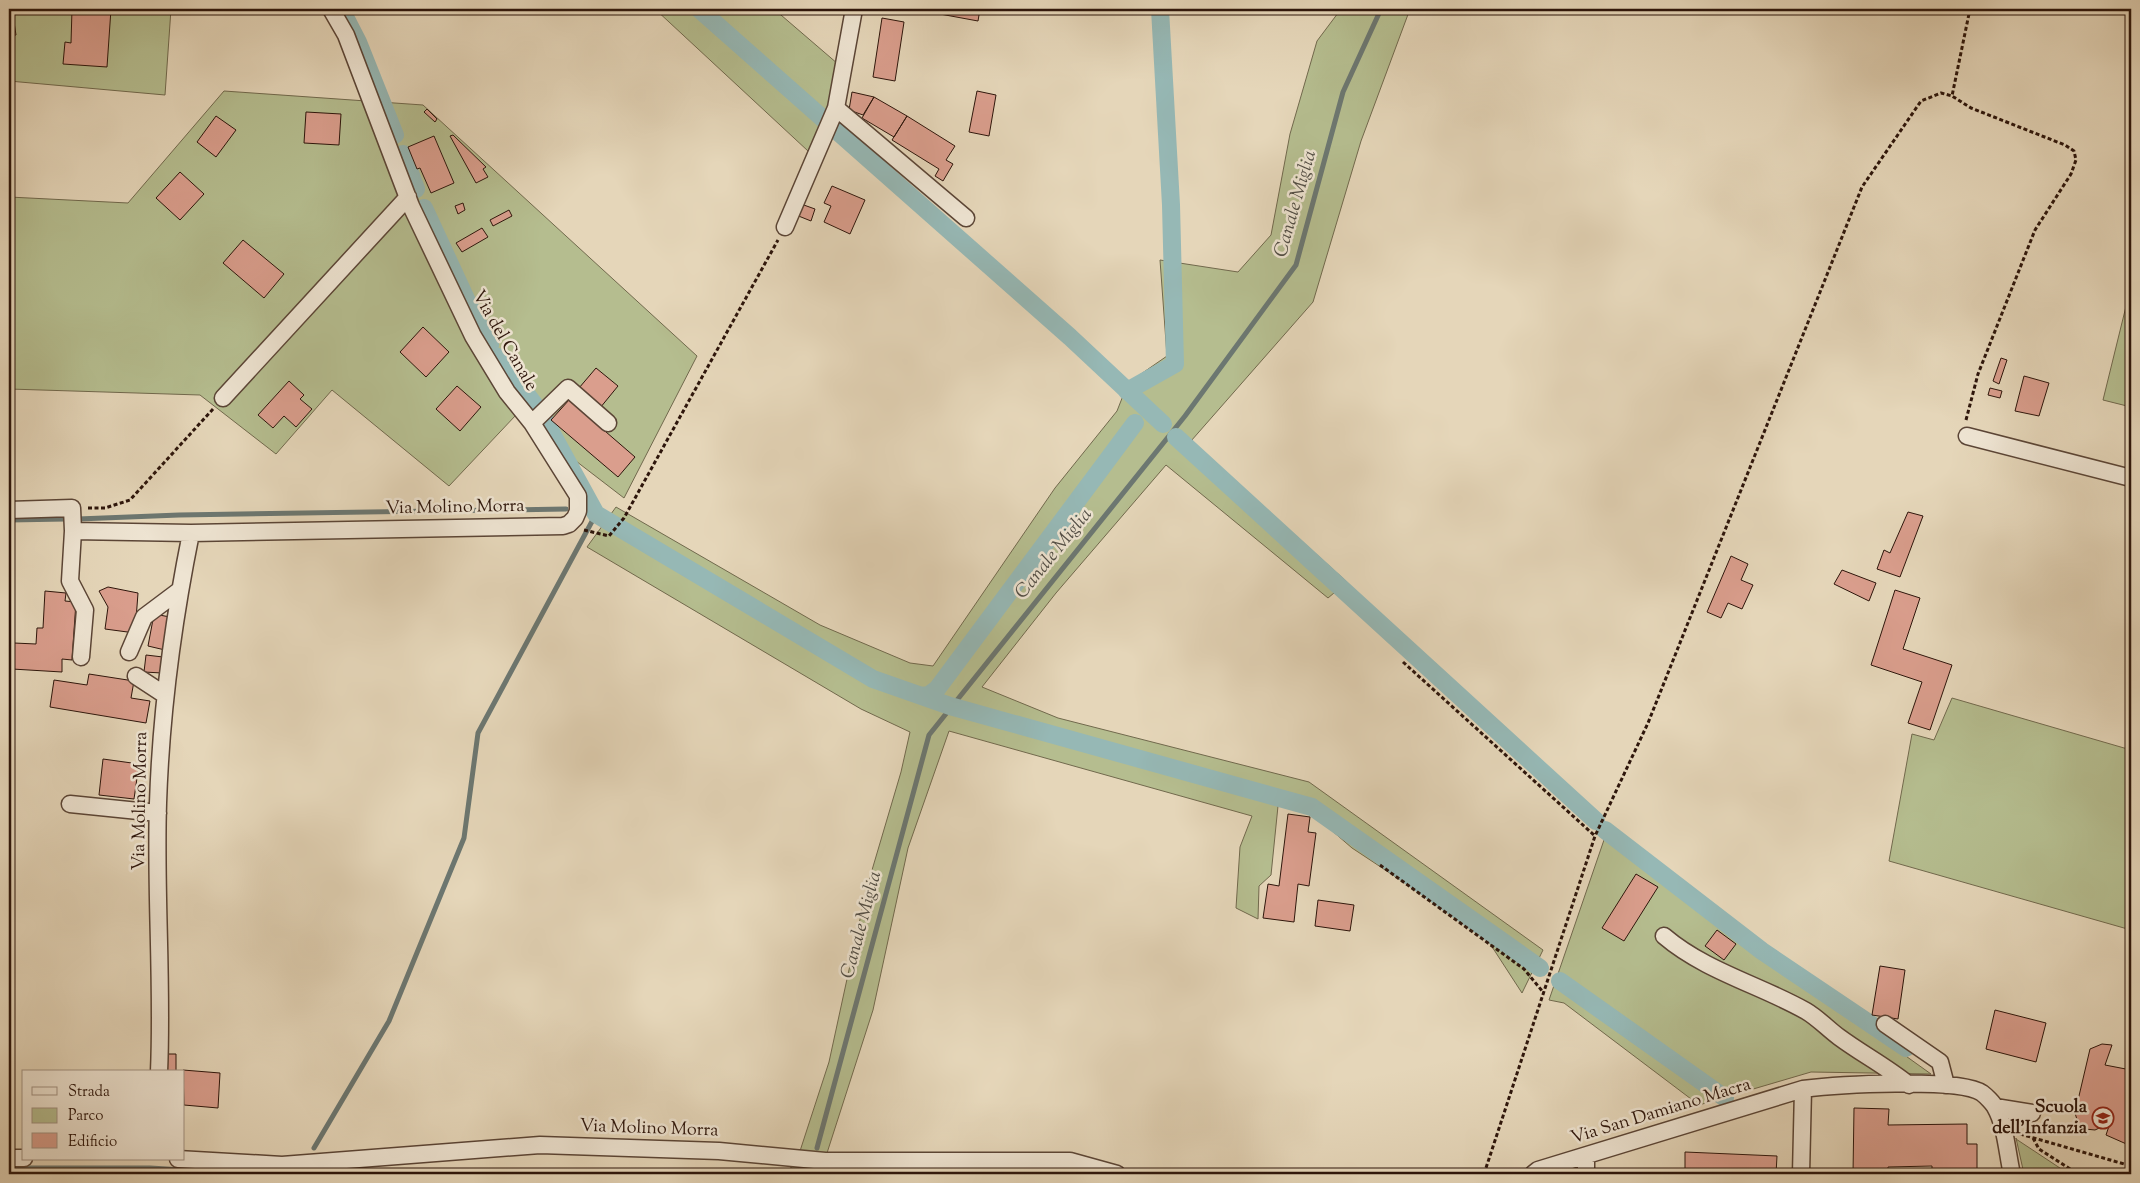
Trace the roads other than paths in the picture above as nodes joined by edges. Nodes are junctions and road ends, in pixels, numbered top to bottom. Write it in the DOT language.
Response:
graph roads {
  1 [pos="331,9"];
  2 [pos="854,9"];
  3 [pos="834,112"];
  4 [pos="408,197"];
  5 [pos="966,218"];
  6 [pos="785,227"];
  7 [pos="223,398"];
  8 [pos="532,423"];
  9 [pos="608,424"];
  10 [pos="1967,436"];
  11 [pos="2131,478"];
  12 [pos="578,496"];
  13 [pos="9,510"];
  14 [pos="73,531"];
  15 [pos="190,533"];
  16 [pos="180,590"];
  17 [pos="129,652"];
  18 [pos="81,657"];
  19 [pos="136,676"];
  20 [pos="165,695"];
  21 [pos="70,804"];
  22 [pos="158,813"];
  23 [pos="1664,936"];
  24 [pos="1885,1024"];
  25 [pos="159,1070"];
  26 [pos="1909,1085"];
  27 [pos="1946,1085"];
  28 [pos="1803,1090"];
  29 [pos="1995,1107"];
  30 [pos="2032,1112"];
  31 [pos="1586,1156"];
  32 [pos="9,1158"];
  33 [pos="22,1158"];
  34 [pos="185,1159"];
  35 [pos="310,1168"];
  36 [pos="1117,1174"];
  37 [pos="1533,1174"];
  38 [pos="1586,1174"];
  39 [pos="1801,1174"];
  40 [pos="2012,1174"];
  1 -- 4 [label="street, Via del Canale"];
  2 -- 3 [label="street"];
  3 -- 5 [label="street"];
  3 -- 6 [label="street"];
  4 -- 7 [label="street"];
  4 -- 8 [label="street, Via del Canale"];
  8 -- 9 [label="street"];
  8 -- 12 [label="street, Via del Canale"];
  10 -- 11 [label="street"];
  12 -- 15 [label="street, Via Molino Morra"];
  13 -- 14 [label="street"];
  14 -- 15 [label="street, Via Molino Morra"];
  14 -- 18 [label="street"];
  15 -- 16 [label="street, Via Molino Morra"];
  16 -- 17 [label="street"];
  16 -- 20 [label="street, Via Molino Morra"];
  19 -- 20 [label="street"];
  20 -- 22 [label="street, Via Molino Morra"];
  21 -- 22 [label="street"];
  22 -- 25 [label="street, Via Molino Morra"];
  23 -- 26 [label="street"];
  24 -- 27 [label="street"];
  26 -- 27 [label="street, Via San Damiano Macra"];
  26 -- 28 [label="street, Via San Damiano Macra"];
  27 -- 29 [label="street, Via San Damiano Macra"];
  28 -- 31 [label="street, Via San Damiano Macra"];
  28 -- 39 [label="street"];
  29 -- 30 [label="street"];
  29 -- 40 [label="street"];
  31 -- 37 [label="street, Via San Damiano Macra"];
  31 -- 38 [label="street"];
  32 -- 33 [label="street"];
  34 -- 35 [label="street, Via Molino Morra"];
  35 -- 36 [label="street, Via Molino Morra"];
}
